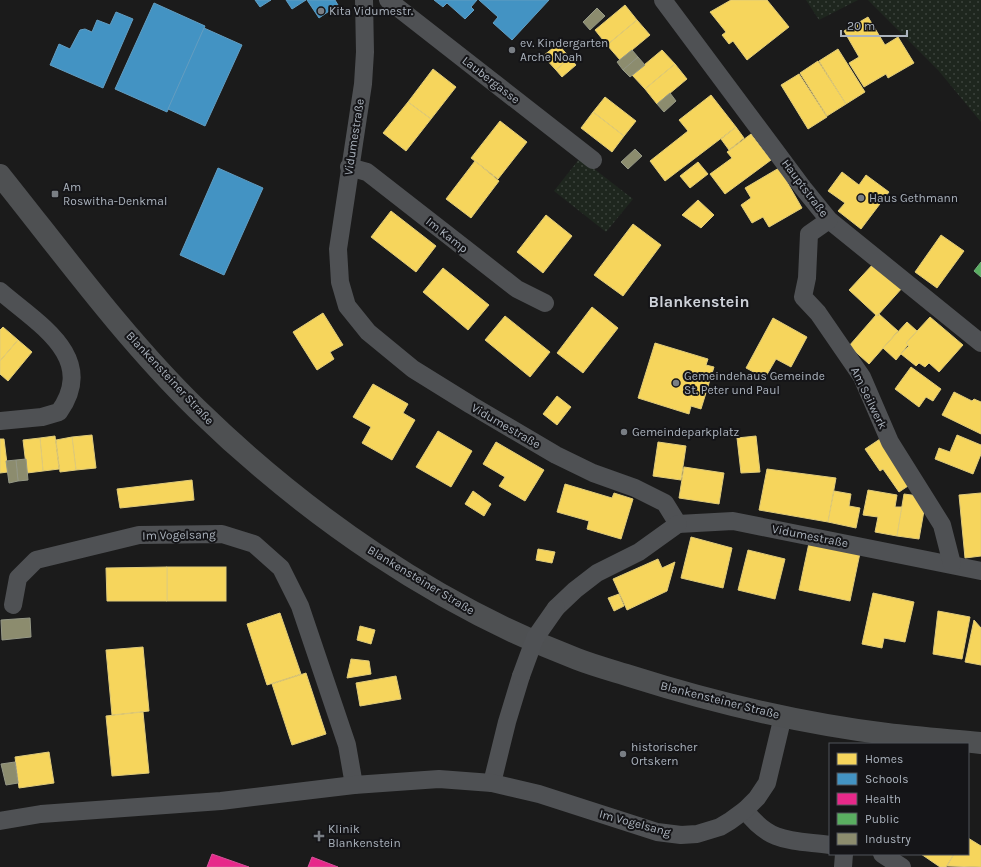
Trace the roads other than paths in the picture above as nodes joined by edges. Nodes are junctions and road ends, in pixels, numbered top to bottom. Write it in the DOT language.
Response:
graph roads {
  1 [pos="364,0"];
  2 [pos="388,0"];
  3 [pos="663,0"];
  4 [pos="593,160"];
  5 [pos="349,167"];
  6 [pos="0,175"];
  7 [pos="829,220"];
  8 [pos="0,291"];
  9 [pos="545,303"];
  10 [pos="981,343"];
  11 [pos="0,421"];
  12 [pos="678,524"];
  13 [pos="952,564"];
  14 [pos="981,571"];
  15 [pos="13,605"];
  16 [pos="783,716"];
  17 [pos="981,744"];
  18 [pos="492,783"];
  19 [pos="354,785"];
  20 [pos="745,810"];
  21 [pos="0,821"];
  22 [pos="829,845"];
  23 [pos="844,855"];
  24 [pos="884,855"];
  25 [pos="844,867"];
  26 [pos="902,867"];
  1 -- 5 [label="street, Vidumestraße"];
  2 -- 4 [label="street, Laubergasse"];
  3 -- 7 [label="street, Hauptstraße"];
  5 -- 9 [label="street, Im Kamp"];
  5 -- 12 [label="street, Vidumestraße"];
  6 -- 16 [label="main road, Blankensteiner Straße"];
  7 -- 10 [label="street, Hauptstraße"];
  7 -- 13 [label="street, Am Seilwerk"];
  8 -- 11 [label="street"];
  12 -- 13 [label="street, Vidumestraße"];
  12 -- 18 [label="street, bridge"];
  13 -- 14 [label="street, Vidumestraße"];
  15 -- 19 [label="street, Im Vogelsang"];
  16 -- 17 [label="main road, Blankensteiner Straße"];
  16 -- 20 [label="street, Im Vogelsang"];
  18 -- 19 [label="street, Im Vogelsang"];
  18 -- 20 [label="street, Im Vogelsang"];
  19 -- 21 [label="street, Im Vogelsang"];
  20 -- 22 [label="street"];
  23 -- 25 [label="street"];
  24 -- 26 [label="street"];
}
